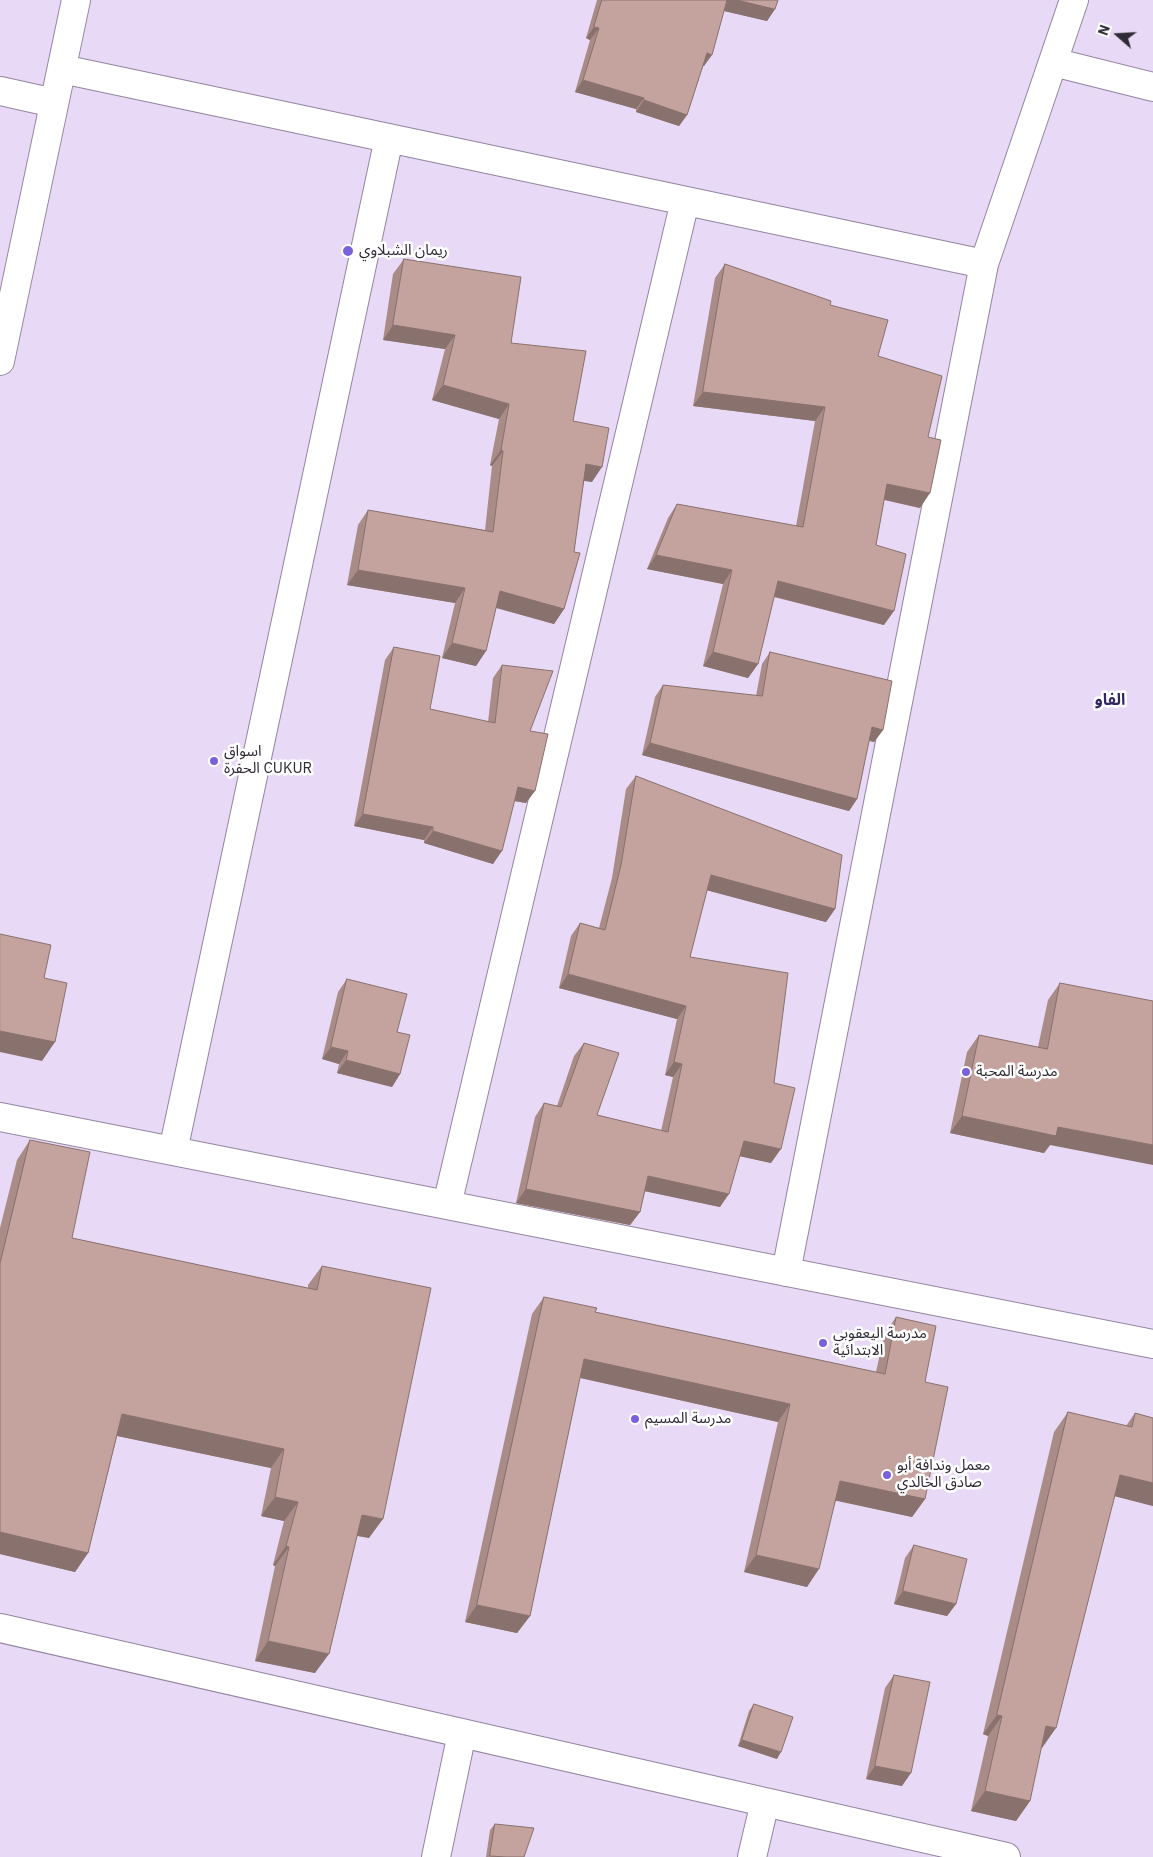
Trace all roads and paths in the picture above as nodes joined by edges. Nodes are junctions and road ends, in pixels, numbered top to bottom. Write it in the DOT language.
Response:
graph roads {
  1 [pos="76,0"];
  2 [pos="1074,0"];
  3 [pos="1053,62"];
  4 [pos="62,69"];
  5 [pos="1153,87"];
  6 [pos="0,92"];
  7 [pos="54,103"];
  8 [pos="389,138"];
  9 [pos="685,201"];
  10 [pos="984,264"];
  11 [pos="0,361"];
  12 [pos="0,1117"];
  13 [pos="173,1151"];
  14 [pos="447,1205"];
  15 [pos="786,1272"];
  16 [pos="1153,1344"];
  17 [pos="0,1628"];
  18 [pos="462,1733"];
  19 [pos="765,1802"];
  20 [pos="436,1857"];
  21 [pos="752,1857"];
  22 [pos="1006,1857"];
  1 -- 4 [label="street"];
  2 -- 3 [label="street"];
  3 -- 5 [label="street"];
  3 -- 10 [label="street"];
  4 -- 7 [label="street"];
  4 -- 8 [label="street"];
  6 -- 7 [label="street"];
  7 -- 11 [label="street"];
  8 -- 9 [label="street"];
  8 -- 13 [label="street"];
  9 -- 10 [label="street"];
  9 -- 14 [label="street"];
  10 -- 15 [label="street"];
  12 -- 13 [label="street"];
  13 -- 14 [label="street"];
  14 -- 15 [label="street"];
  15 -- 16 [label="street"];
  17 -- 18 [label="street"];
  18 -- 19 [label="street"];
  18 -- 20 [label="street"];
  19 -- 21 [label="street"];
  19 -- 22 [label="street"];
}
